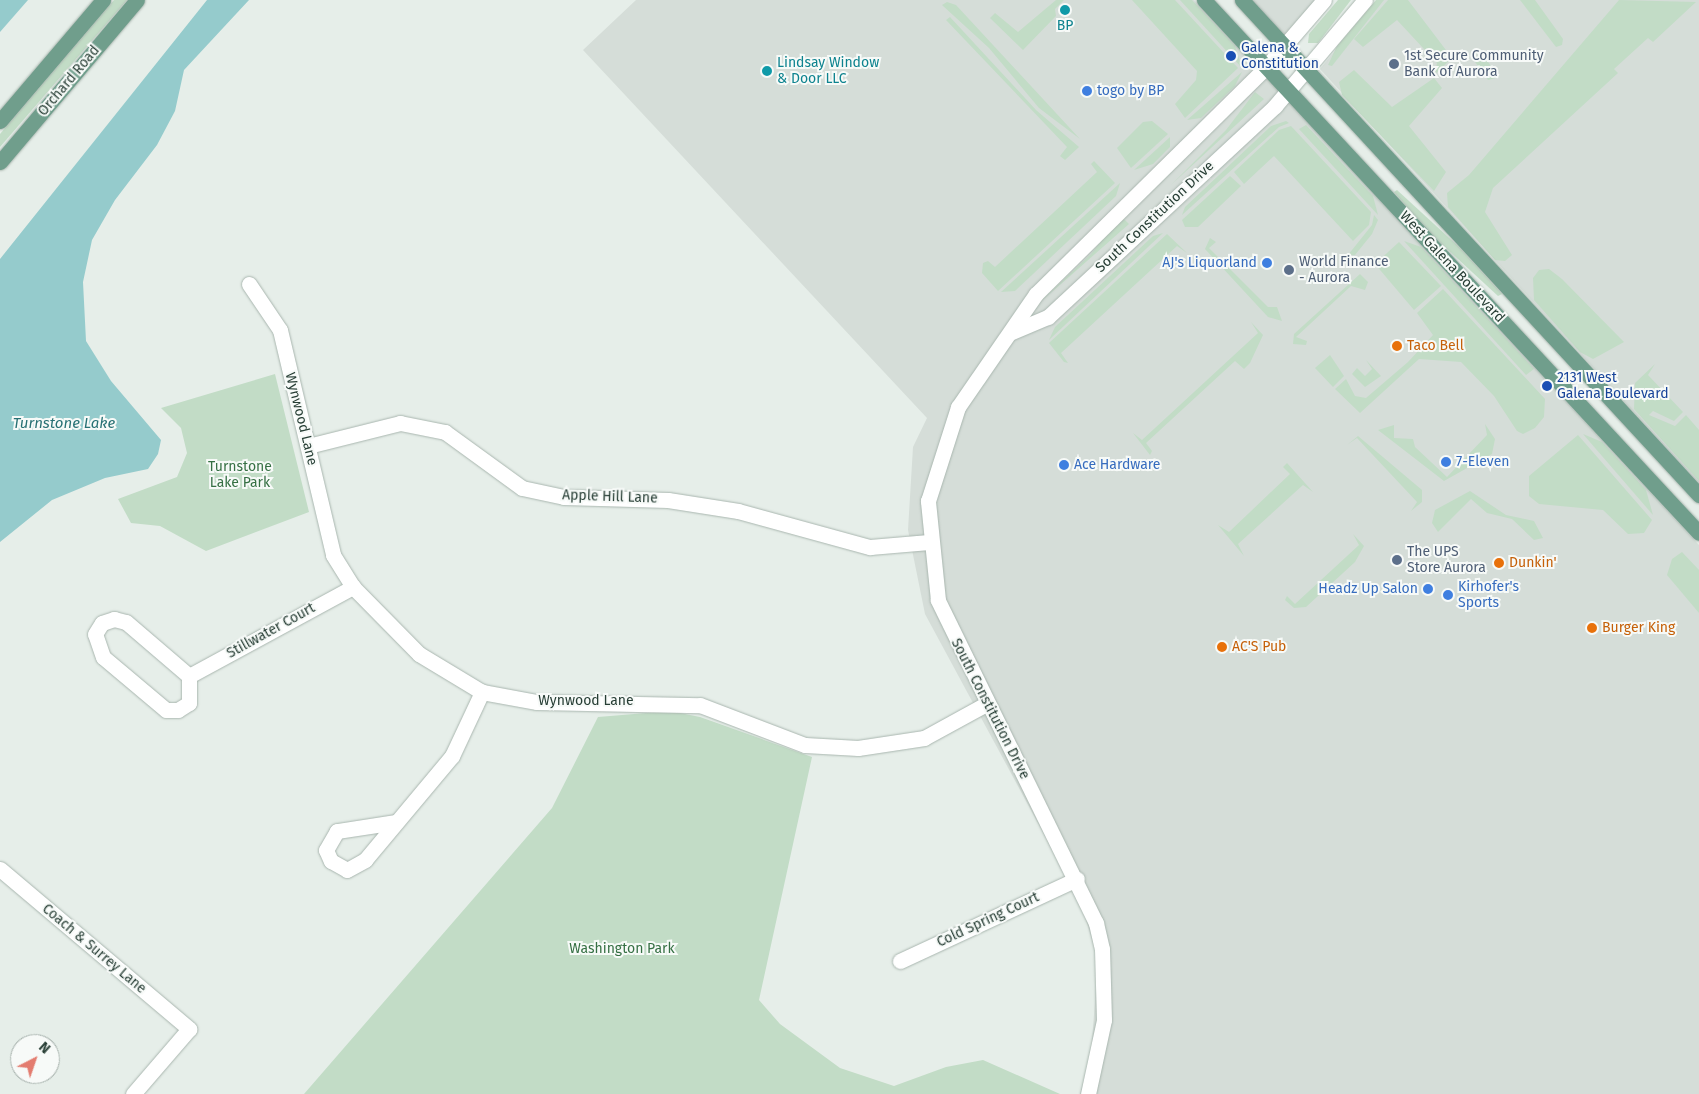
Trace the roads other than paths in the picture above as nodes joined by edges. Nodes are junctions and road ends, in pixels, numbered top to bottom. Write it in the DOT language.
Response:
graph roads {
  1 [pos="103,0"];
  2 [pos="138,0"];
  3 [pos="1204,0"];
  4 [pos="1242,0"];
  5 [pos="1324,0"];
  6 [pos="1364,0"];
  7 [pos="1284,46"];
  8 [pos="1267,66"];
  9 [pos="1306,70"];
  10 [pos="1289,91"];
  11 [pos="0,121"];
  12 [pos="0,162"];
  13 [pos="249,284"];
  14 [pos="1012,332"];
  15 [pos="308,446"];
  16 [pos="1699,495"];
  17 [pos="1699,533"];
  18 [pos="929,542"];
  19 [pos="353,587"];
  20 [pos="189,676"];
  21 [pos="482,692"];
  22 [pos="986,704"];
  23 [pos="396,822"];
  24 [pos="0,869"];
  25 [pos="1076,879"];
  26 [pos="900,961"];
  27 [pos="133,1094"];
  28 [pos="1088,1094"];
  1 -- 11 [label="main road, Orchard Road"];
  2 -- 12 [label="main road, Orchard Road"];
  3 -- 8 [label="main road, West Galena Boulevard"];
  4 -- 7 [label="main road, West Galena Boulevard"];
  5 -- 7 [label="street, South Constitution Drive"];
  6 -- 9 [label="street, South Constitution Drive"];
  7 -- 8 [label="street, South Constitution Drive"];
  7 -- 9 [label="main road, West Galena Boulevard"];
  8 -- 10 [label="main road, West Galena Boulevard"];
  8 -- 14 [label="street, South Constitution Drive"];
  9 -- 10 [label="street, South Constitution Drive"];
  9 -- 16 [label="main road, West Galena Boulevard"];
  10 -- 14 [label="street, South Constitution Drive"];
  10 -- 17 [label="main road, West Galena Boulevard"];
  13 -- 15 [label="street, Wynwood Lane"];
  14 -- 18 [label="street, South Constitution Drive"];
  15 -- 18 [label="street, Apple Hill Lane"];
  15 -- 19 [label="street, Wynwood Lane"];
  18 -- 22 [label="street, South Constitution Drive"];
  19 -- 20 [label="street, Stillwater Court"];
  19 -- 21 [label="street, Wynwood Lane"];
  20 -- 20 [label="street"];
  21 -- 22 [label="street, Wynwood Lane"];
  21 -- 23 [label="street"];
  22 -- 25 [label="street, South Constitution Drive"];
  24 -- 27 [label="street, Coach & Surrey Lane"];
  25 -- 26 [label="street, Cold Spring Court"];
  25 -- 28 [label="street, South Constitution Drive"];
}
